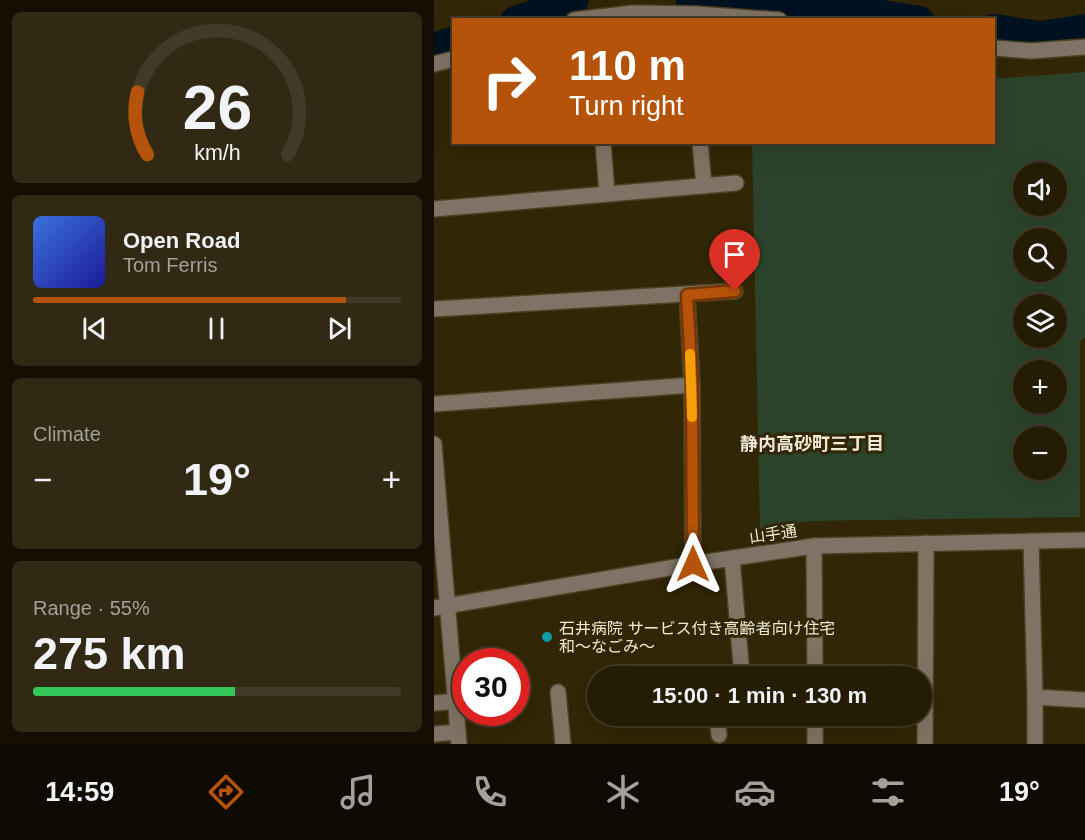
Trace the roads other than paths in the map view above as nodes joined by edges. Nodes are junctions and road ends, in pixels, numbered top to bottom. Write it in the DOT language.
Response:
graph roads {
  1 [pos="591,18"];
  2 [pos="751,18"];
  3 [pos="1085,47"];
  4 [pos="995,48"];
  5 [pos="452,60"];
  6 [pos="434,64"];
  7 [pos="603,144"];
  8 [pos="700,144"];
  9 [pos="736,183"];
  10 [pos="704,186"];
  11 [pos="607,194"];
  12 [pos="434,209"];
  13 [pos="735,291"];
  14 [pos="687,295"];
  15 [pos="434,309"];
  16 [pos="692,385"];
  17 [pos="434,404"];
  18 [pos="434,444"];
  19 [pos="1085,540"];
  20 [pos="1031,541"];
  21 [pos="926,543"];
  22 [pos="814,546"];
  23 [pos="732,558"];
  24 [pos="693,564"];
  25 [pos="441,607"];
  26 [pos="741,666"];
  27 [pos="815,666"];
  28 [pos="452,676"];
  29 [pos="558,692"];
  30 [pos="1036,697"];
  31 [pos="1085,700"];
  32 [pos="452,701"];
  33 [pos="435,703"];
  34 [pos="718,726"];
  35 [pos="815,726"];
  36 [pos="434,734"];
  37 [pos="719,735"];
  38 [pos="459,738"];
  39 [pos="563,744"];
  40 [pos="815,744"];
  41 [pos="925,744"];
  42 [pos="1035,744"];
  1 -- 2 [label="street"];
  3 -- 4 [label="street"];
  5 -- 6 [label="street"];
  7 -- 11 [label="street"];
  8 -- 10 [label="street"];
  9 -- 10 [label="street"];
  10 -- 11 [label="street"];
  11 -- 12 [label="street"];
  13 -- 14 [label="street"];
  14 -- 15 [label="street"];
  14 -- 16 [label="street"];
  16 -- 17 [label="street"];
  16 -- 24 [label="street"];
  18 -- 25 [label="street"];
  19 -- 20 [label="street, 山手通"];
  20 -- 21 [label="street, 山手通"];
  20 -- 30 [label="street"];
  21 -- 22 [label="street, 山手通"];
  21 -- 41 [label="street"];
  22 -- 23 [label="street, 山手通"];
  22 -- 27 [label="street"];
  23 -- 24 [label="street, 山手通"];
  23 -- 26 [label="street"];
  24 -- 25 [label="street, 山手通"];
  25 -- 28 [label="street"];
  29 -- 39 [label="street"];
  30 -- 31 [label="street"];
  30 -- 42 [label="street"];
  32 -- 33 [label="street"];
  34 -- 37 [label="street"];
  35 -- 40 [label="street"];
  36 -- 38 [label="street"];
}
